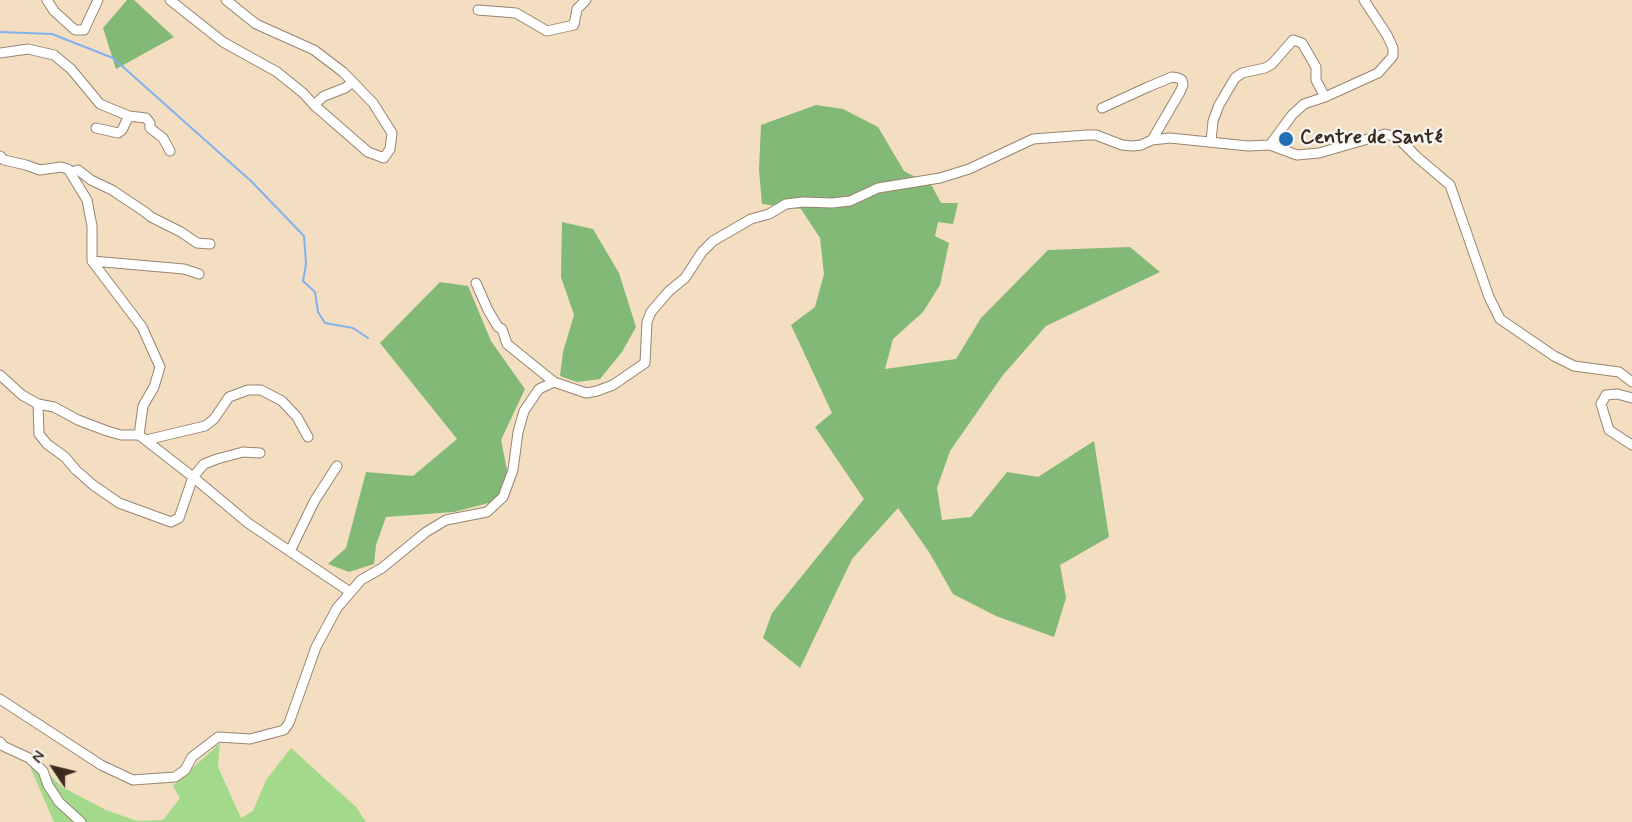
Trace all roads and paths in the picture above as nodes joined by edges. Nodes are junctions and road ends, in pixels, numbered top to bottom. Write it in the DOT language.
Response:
graph roads {
  1 [pos="47,0"];
  2 [pos="99,0"];
  3 [pos="170,0"];
  4 [pos="226,0"];
  5 [pos="586,0"];
  6 [pos="1364,0"];
  7 [pos="478,10"];
  8 [pos="0,53"];
  9 [pos="353,82"];
  10 [pos="1325,97"];
  11 [pos="314,105"];
  12 [pos="1102,108"];
  13 [pos="129,116"];
  14 [pos="96,128"];
  15 [pos="1152,140"];
  16 [pos="1211,141"];
  17 [pos="1270,145"];
  18 [pos="170,151"];
  19 [pos="0,156"];
  20 [pos="71,172"];
  21 [pos="210,244"];
  22 [pos="92,261"];
  23 [pos="199,274"];
  24 [pos="476,283"];
  25 [pos="0,375"];
  26 [pos="554,382"];
  27 [pos="1632,382"];
  28 [pos="1632,398"];
  29 [pos="38,404"];
  30 [pos="142,437"];
  31 [pos="308,437"];
  32 [pos="1632,445"];
  33 [pos="260,453"];
  34 [pos="337,466"];
  35 [pos="193,477"];
  36 [pos="290,551"];
  37 [pos="350,592"];
  38 [pos="0,699"];
  39 [pos="0,742"];
  40 [pos="81,822"];
  1 -- 2 [label="street"];
  3 -- 11 [label="street"];
  4 -- 9 [label="street"];
  5 -- 7 [label="street"];
  6 -- 10 [label="street"];
  8 -- 13 [label="street"];
  9 -- 11 [label="street"];
  9 -- 11 [label="street"];
  10 -- 16 [label="street"];
  10 -- 17 [label="street"];
  12 -- 15 [label="street"];
  13 -- 14 [label="street"];
  13 -- 18 [label="street"];
  15 -- 16 [label="street"];
  15 -- 26 [label="street"];
  16 -- 17 [label="street"];
  17 -- 27 [label="street"];
  19 -- 20 [label="street"];
  20 -- 21 [label="street"];
  20 -- 22 [label="street"];
  22 -- 23 [label="street"];
  22 -- 30 [label="street"];
  24 -- 26 [label="street"];
  25 -- 29 [label="street"];
  26 -- 37 [label="street"];
  28 -- 32 [label="street"];
  29 -- 30 [label="street"];
  29 -- 35 [label="street"];
  30 -- 31 [label="street"];
  30 -- 35 [label="street"];
  33 -- 35 [label="street"];
  34 -- 36 [label="street"];
  35 -- 36 [label="street"];
  36 -- 37 [label="street"];
  37 -- 38 [label="street"];
  39 -- 40 [label="street"];
}
